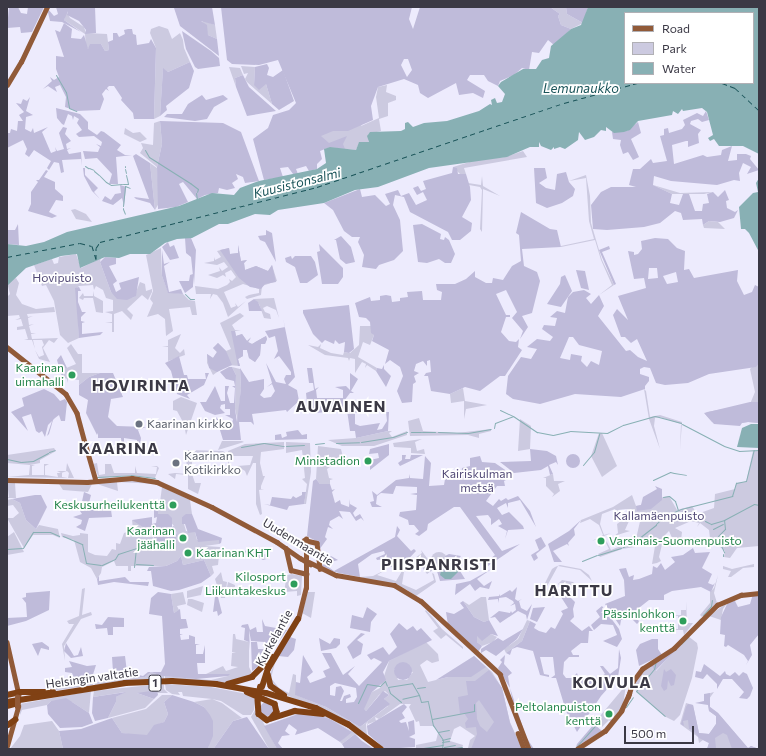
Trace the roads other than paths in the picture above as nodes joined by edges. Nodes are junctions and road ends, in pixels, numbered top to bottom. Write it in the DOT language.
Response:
graph roads {
  1 [pos="47,7"];
  2 [pos="7,85"];
  3 [pos="7,347"];
  4 [pos="7,479"];
  5 [pos="96,480"];
  6 [pos="307,540"];
  7 [pos="285,546"];
  8 [pos="300,556"];
  9 [pos="310,563"];
  10 [pos="320,568"];
  11 [pos="305,573"];
  12 [pos="759,593"];
  13 [pos="297,618"];
  14 [pos="7,642"];
  15 [pos="277,650"];
  16 [pos="477,654"];
  17 [pos="271,665"];
  18 [pos="216,684"];
  19 [pos="261,687"];
  20 [pos="73,690"];
  21 [pos="241,690"];
  22 [pos="7,695"];
  23 [pos="19,697"];
  24 [pos="259,700"];
  25 [pos="303,703"];
  26 [pos="7,704"];
  27 [pos="326,714"];
  28 [pos="15,720"];
  29 [pos="10,727"];
  30 [pos="7,744"];
  31 [pos="378,749"];
  32 [pos="382,749"];
  33 [pos="526,749"];
  34 [pos="577,749"];
  1 -- 2 [label="main road"];
  3 -- 5 [label="main road"];
  4 -- 5 [label="main road, Uudenmaantie"];
  5 -- 7 [label="main road, Uudenmaantie"];
  5 -- 8 [label="main road, Uudenmaantie"];
  6 -- 9 [label="main road"];
  6 -- 10 [label="main road"];
  6 -- 11 [label="main road, Kurkelantie"];
  7 -- 8 [label="main road, Uudenmaantie"];
  7 -- 11 [label="main road"];
  8 -- 9 [label="main road, Uudenmaantie, bridge"];
  8 -- 11 [label="main road"];
  9 -- 10 [label="main road, Uudenmaantie"];
  9 -- 16 [label="main road, Uudenmaantie"];
  10 -- 16 [label="main road, Uudenmaantie"];
  11 -- 13 [label="main road, Kurkelantie"];
  12 -- 34 [label="main road"];
  13 -- 15 [label="highway, Kurkelantie"];
  13 -- 17 [label="highway, Kurkelantie"];
  14 -- 23 [label="main road"];
  15 -- 18 [label="highway"];
  15 -- 19 [label="highway, Kurkelantie"];
  16 -- 33 [label="main road, Uudenmaantie"];
  16 -- 33 [label="main road, Uudenmaantie"];
  17 -- 19 [label="highway, Kurkelantie"];
  17 -- 25 [label="highway"];
  18 -- 20 [label="highway, Helsingin valtatie / 1"];
  18 -- 25 [label="highway, Helsingin valtatie / 1"];
  19 -- 24 [label="highway, Kurkelantie, bridge"];
  20 -- 23 [label="highway"];
  20 -- 26 [label="highway, Helsingin valtatie / 1"];
  21 -- 23 [label="highway, Helsingin valtatie / 1"];
  21 -- 24 [label="highway"];
  21 -- 27 [label="highway, Helsingin valtatie / 1"];
  22 -- 23 [label="highway"];
  23 -- 26 [label="highway"];
  23 -- 28 [label="main road"];
  23 -- 29 [label="main road"];
  24 -- 27 [label="highway"];
  25 -- 32 [label="highway, Helsingin valtatie / 1"];
  27 -- 31 [label="highway, Helsingin valtatie / 1"];
  28 -- 29 [label="highway"];
  29 -- 30 [label="main road"];
}
